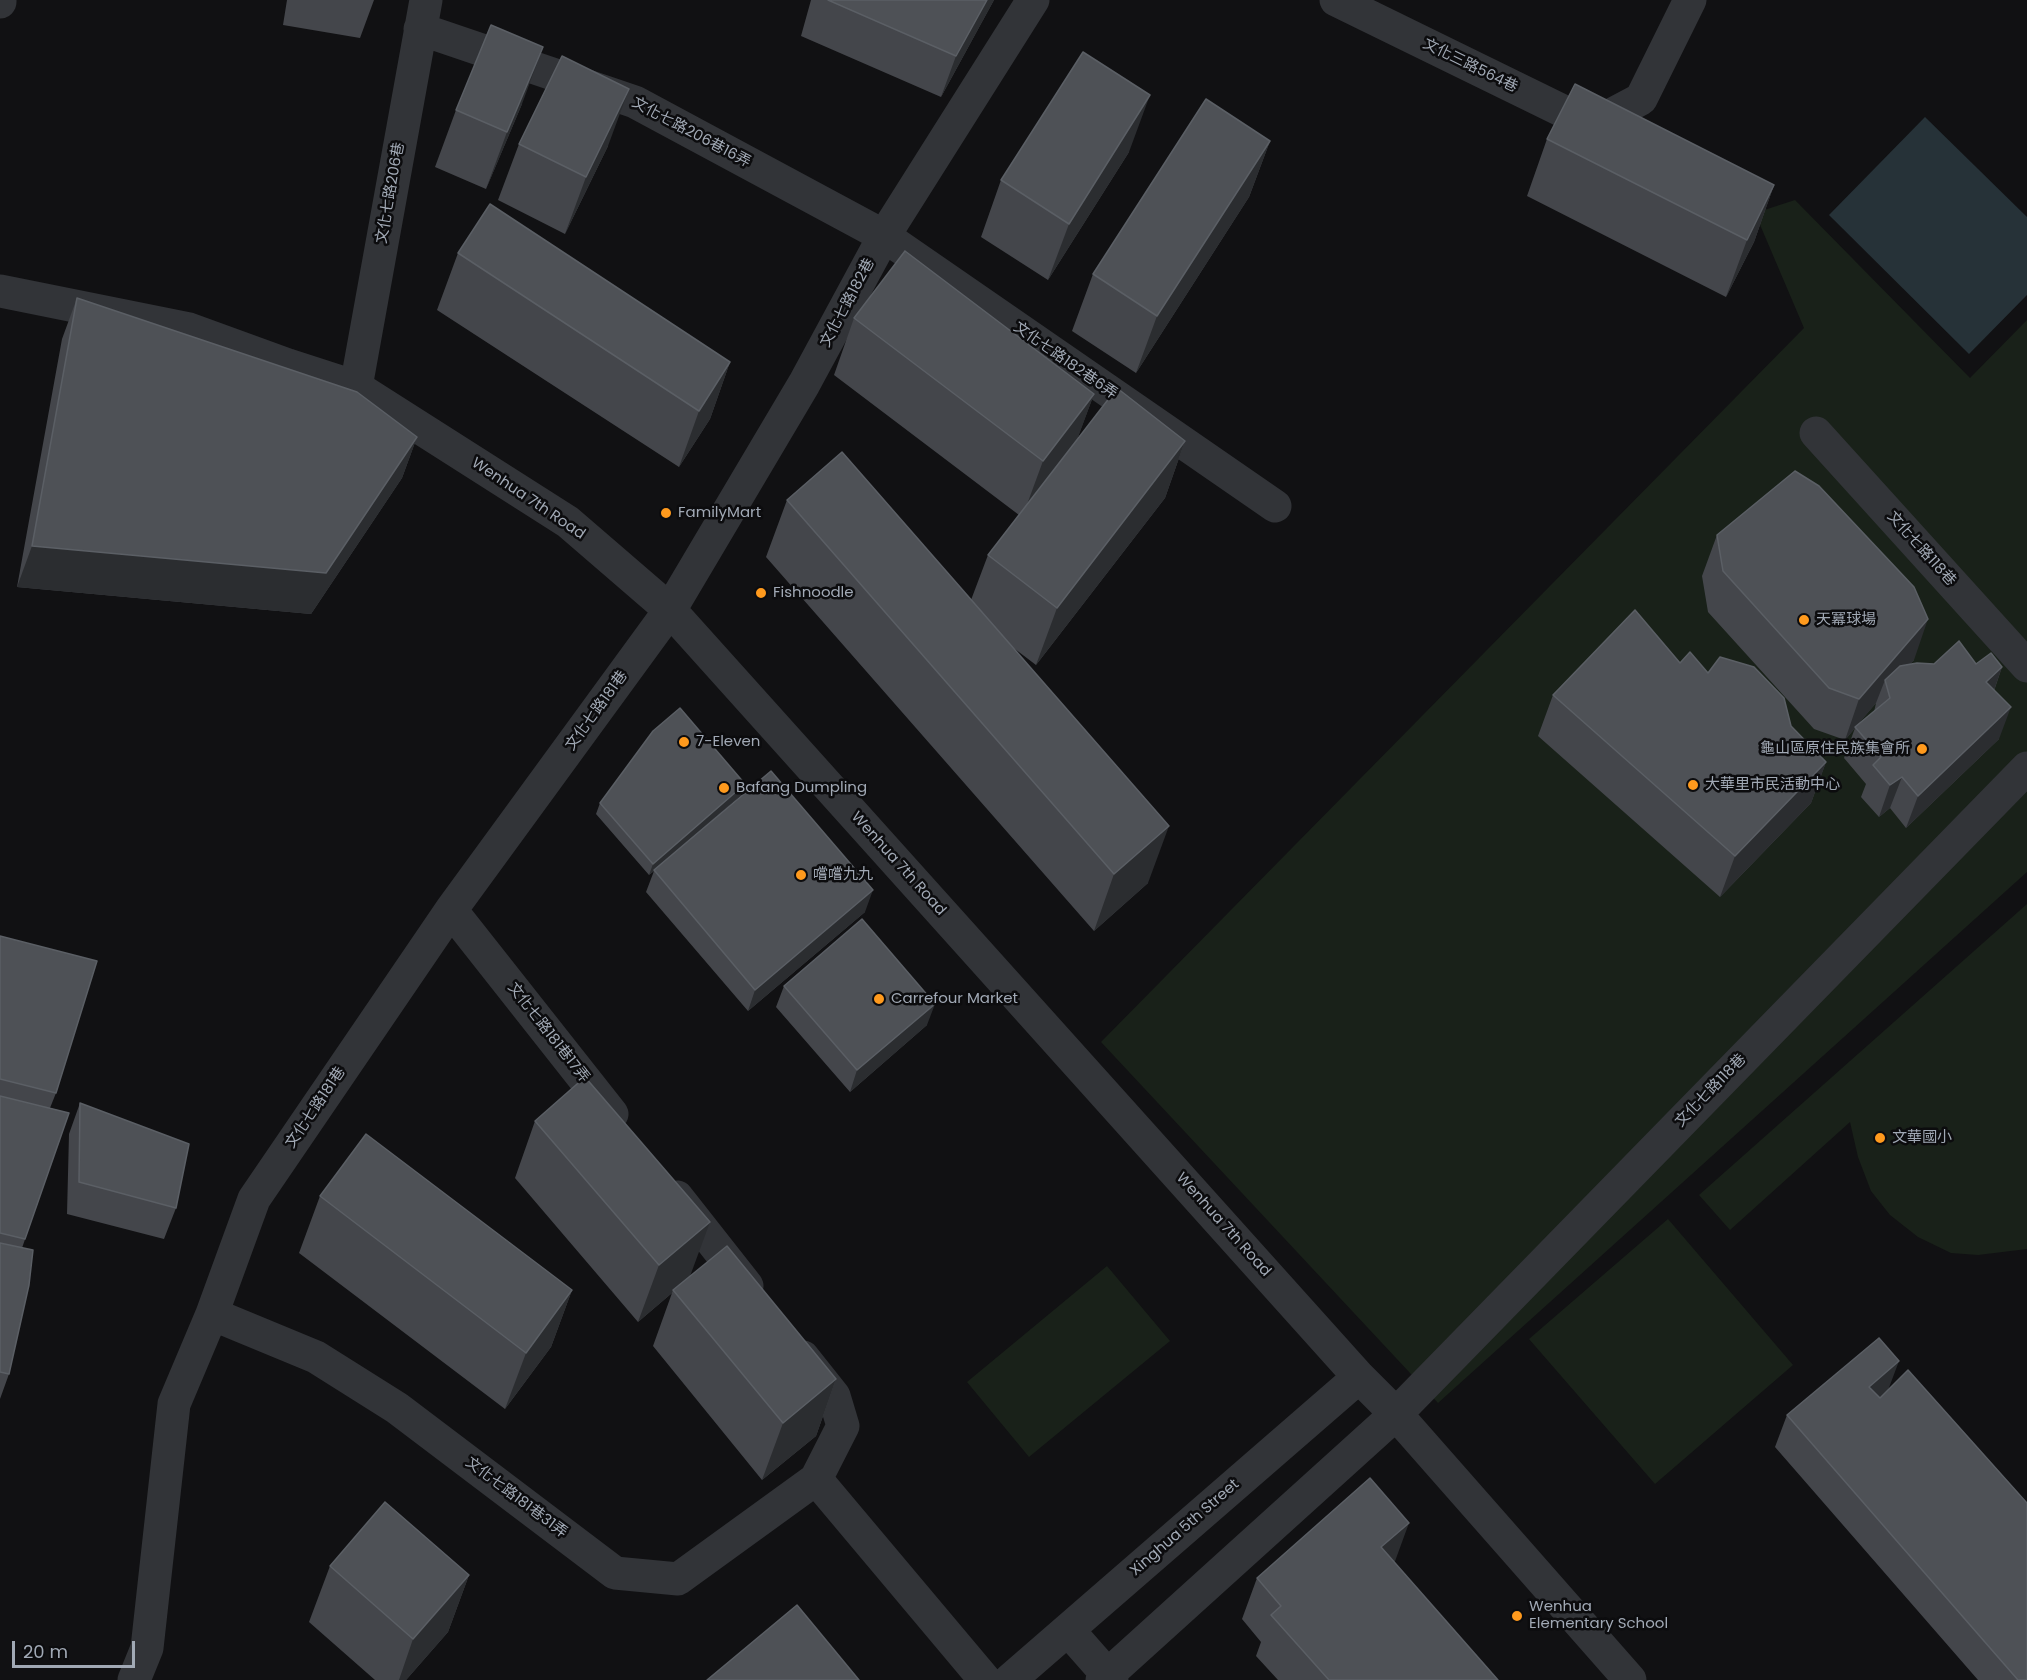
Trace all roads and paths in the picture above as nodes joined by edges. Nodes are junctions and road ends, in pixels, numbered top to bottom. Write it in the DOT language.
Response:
graph roads {
  1 [pos="1033,0"];
  2 [pos="1336,0"];
  3 [pos="1690,0"];
  4 [pos="423,15"];
  5 [pos="884,236"];
  6 [pos="0,291"];
  7 [pos="356,387"];
  8 [pos="1816,432"];
  9 [pos="1275,506"];
  10 [pos="670,610"];
  11 [pos="2027,666"];
  12 [pos="2027,768"];
  13 [pos="451,910"];
  14 [pos="628,1134"];
  15 [pos="657,1172"];
  16 [pos="212,1314"];
  17 [pos="1359,1377"];
  18 [pos="1396,1414"];
  19 [pos="816,1479"];
  20 [pos="1068,1630"];
  21 [pos="1031,1674"];
  22 [pos="1107,1678"];
  23 [pos="134,1680"];
  24 [pos="985,1680"];
  25 [pos="1630,1680"];
  1 -- 5 [label="street, 文化七路182巷"];
  2 -- 3 [label="street, 文化三路564巷"];
  4 -- 5 [label="street, 文化七路206巷16弄"];
  4 -- 7 [label="street, 文化七路206巷"];
  5 -- 9 [label="street, 文化七路182巷6弄"];
  5 -- 10 [label="street, 文化七路182巷"];
  6 -- 7 [label="street, Wenhua 7th Road"];
  7 -- 10 [label="street, Wenhua 7th Road"];
  8 -- 11 [label="street, 文化七路118巷"];
  10 -- 13 [label="street, 文化七路181巷"];
  10 -- 17 [label="street, Wenhua 7th Road"];
  12 -- 18 [label="street, 文化七路118巷"];
  13 -- 14 [label="street, 文化七路181巷17弄"];
  13 -- 16 [label="street, 文化七路181巷"];
  15 -- 19 [label="street"];
  16 -- 19 [label="street, 文化七路181巷31弄"];
  16 -- 23 [label="street, 文化七路181巷"];
  17 -- 18 [label="street, Wenhua 7th Road"];
  17 -- 20 [label="street, Xinghua 5th Street"];
  18 -- 22 [label="street"];
  18 -- 25 [label="street, Wenhua 7th Road"];
  19 -- 24 [label="street"];
  20 -- 21 [label="street, Xinghua 5th Street"];
  20 -- 22 [label="street"];
}
